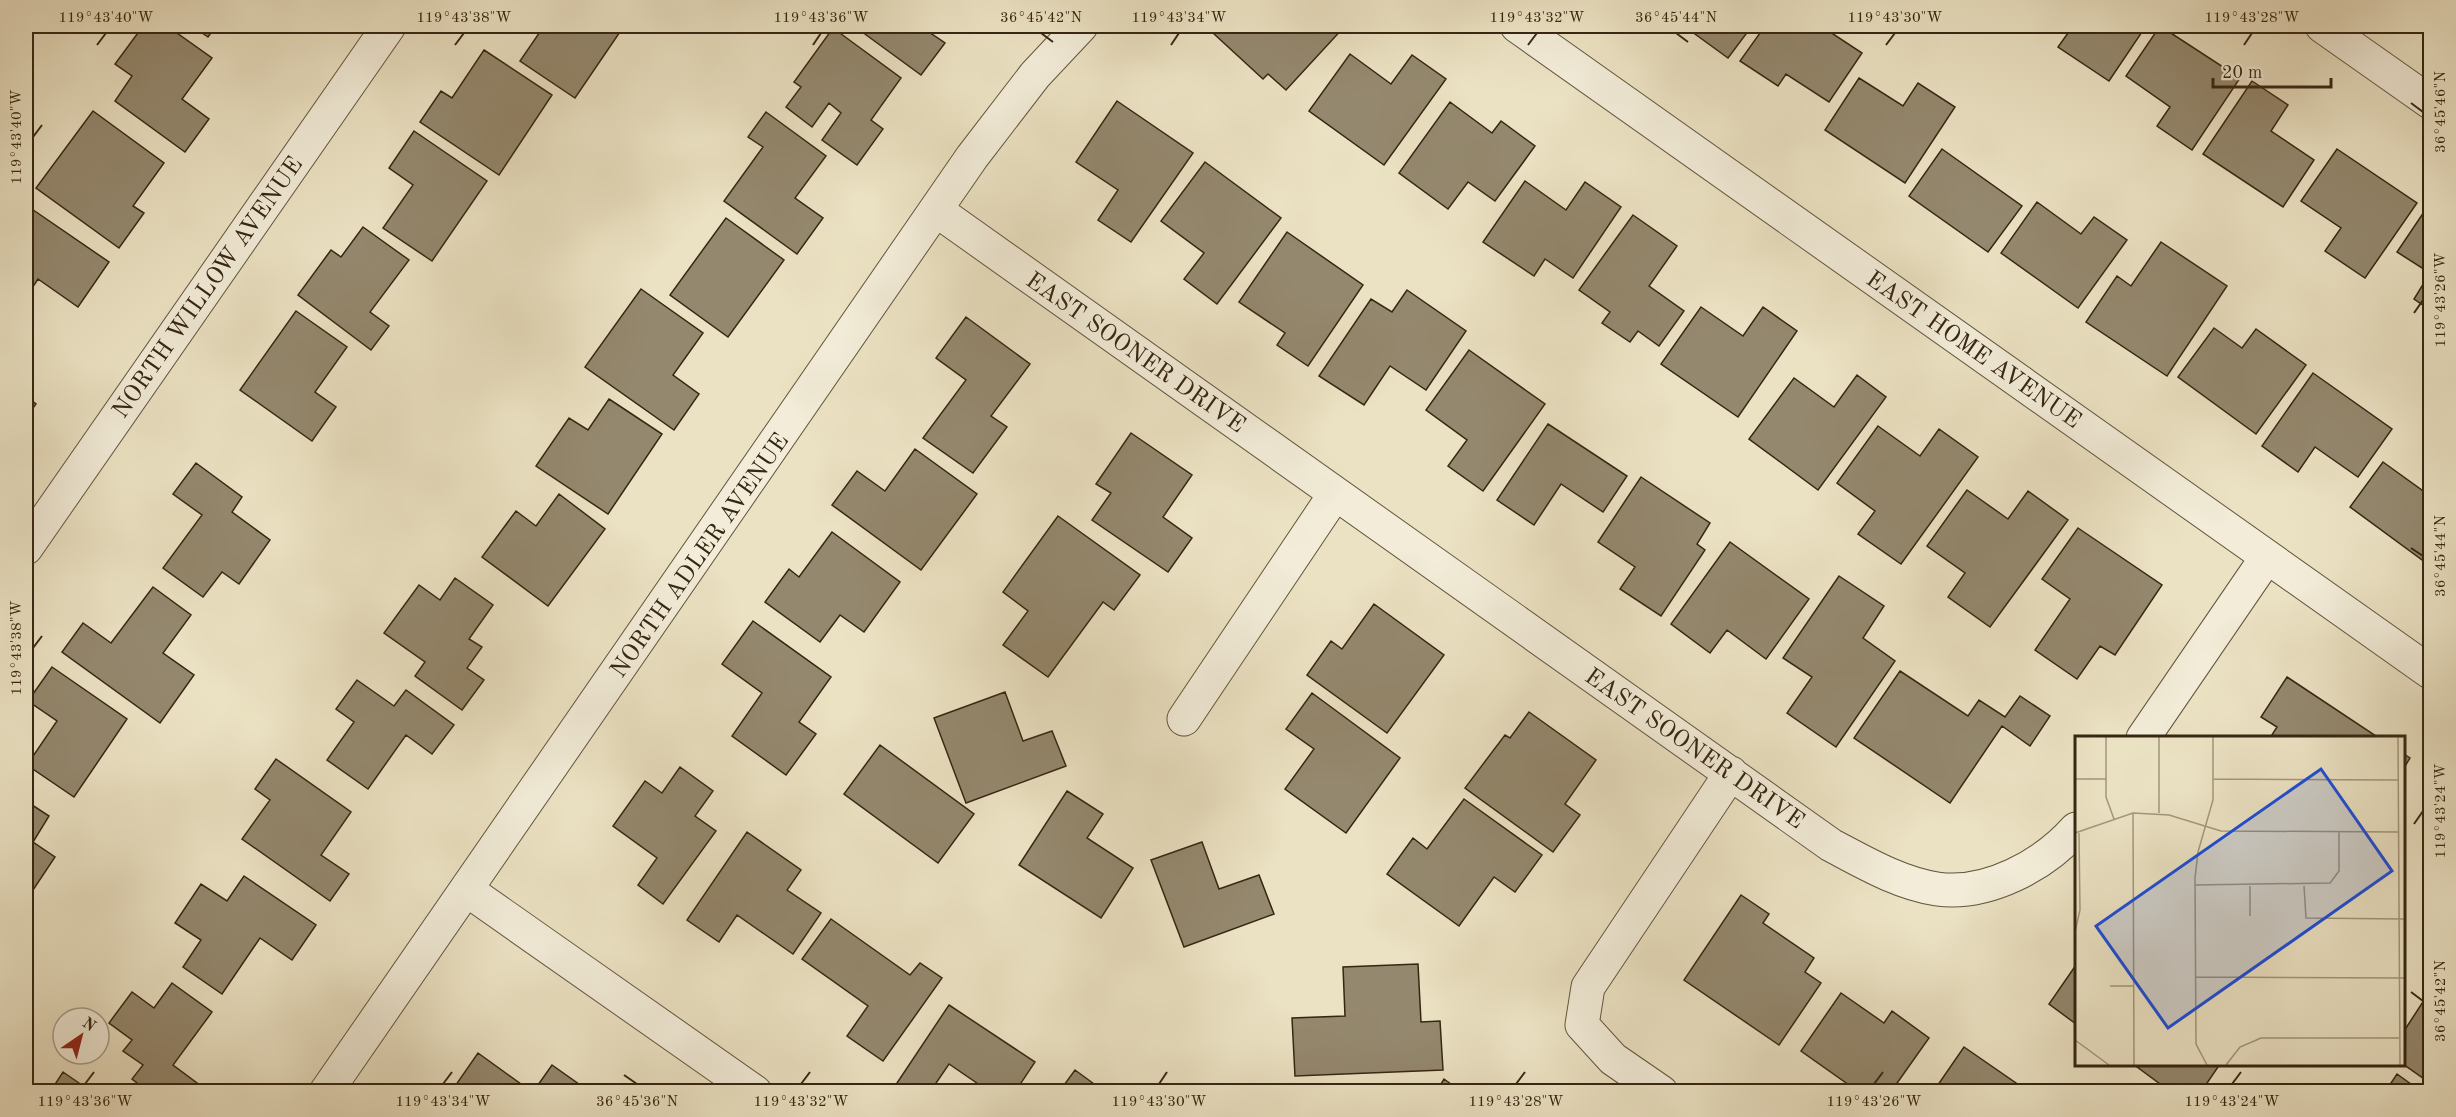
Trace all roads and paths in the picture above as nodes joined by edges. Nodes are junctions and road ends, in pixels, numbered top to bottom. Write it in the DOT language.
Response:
graph roads {
  1 [pos="389,26"];
  2 [pos="1081,26"];
  3 [pos="1517,26"];
  4 [pos="2322,26"];
  5 [pos="2430,102"];
  6 [pos="936,210"];
  7 [pos="1335,494"];
  8 [pos="26,548"];
  9 [pos="2268,557"];
  10 [pos="2430,672"];
  11 [pos="1184,719"];
  12 [pos="2144,736"];
  13 [pos="1731,773"];
  14 [pos="2075,830"];
  15 [pos="467,890"];
  16 [pos="326,1092"];
  17 [pos="755,1092"];
  18 [pos="1660,1092"];
  1 -- 8 [label="street, NORTH WILLOW AVENUE"];
  2 -- 6 [label="street, NORTH ADLER AVENUE"];
  3 -- 9 [label="street, EAST HOME AVENUE"];
  4 -- 5 [label="street"];
  6 -- 7 [label="street, EAST SOONER DRIVE"];
  6 -- 15 [label="street, NORTH ADLER AVENUE"];
  7 -- 11 [label="street"];
  7 -- 13 [label="street, EAST SOONER DRIVE"];
  9 -- 10 [label="street, EAST HOME AVENUE"];
  9 -- 12 [label="street"];
  13 -- 14 [label="street, EAST SOONER DRIVE"];
  13 -- 18 [label="street"];
  15 -- 16 [label="street, NORTH ADLER AVENUE"];
  15 -- 17 [label="street"];
}
